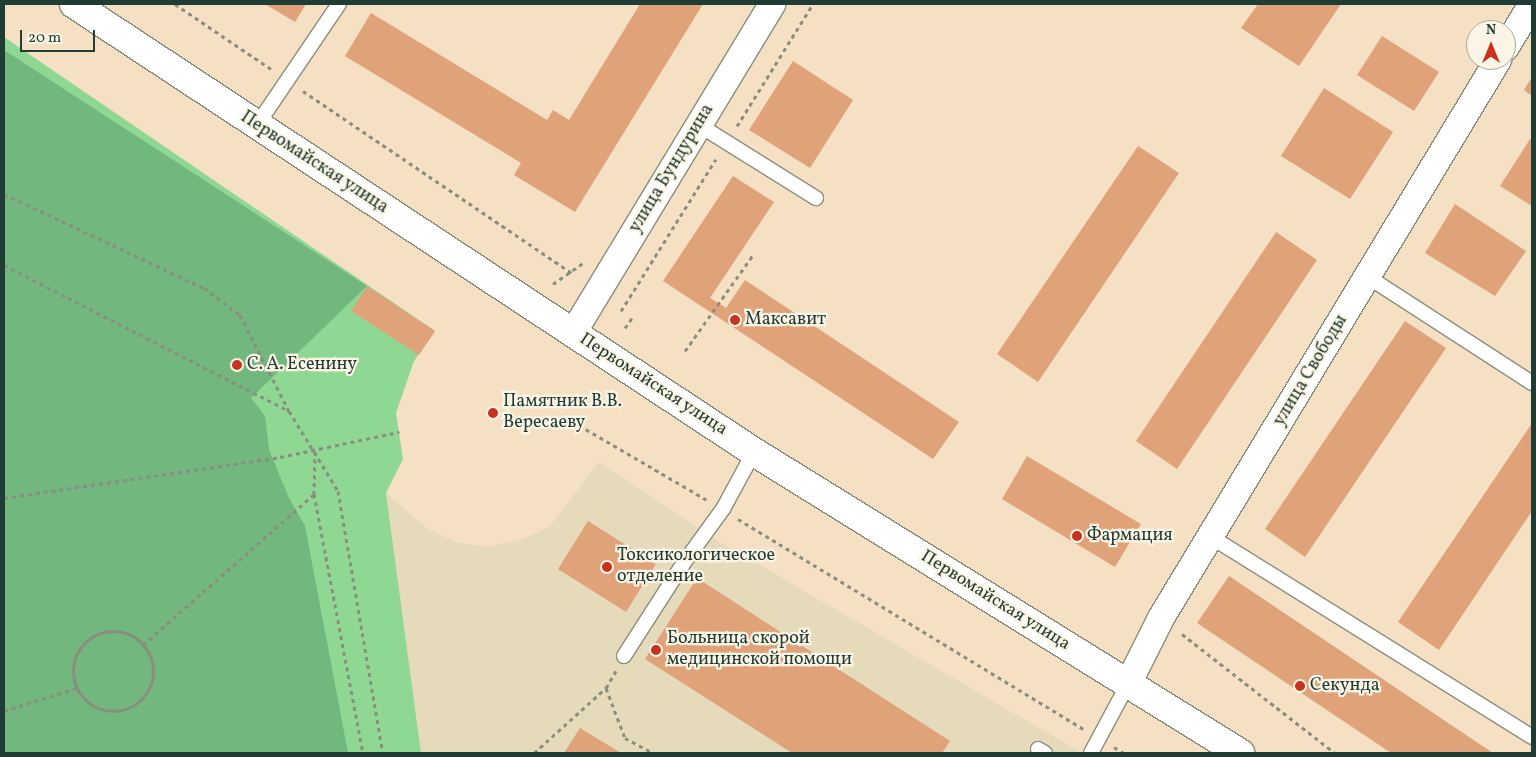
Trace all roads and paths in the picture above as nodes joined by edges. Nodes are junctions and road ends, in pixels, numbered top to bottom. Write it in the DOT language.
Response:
graph roads {
  1 [pos="74,4"];
  2 [pos="175,4"];
  3 [pos="339,4"];
  4 [pos="771,4"];
  5 [pos="813,4"];
  6 [pos="1532,4"];
  7 [pos="1516,30"];
  8 [pos="1492,70"];
  9 [pos="287,80"];
  10 [pos="256,125"];
  11 [pos="699,125"];
  12 [pos="727,142"];
  13 [pos="4,194"];
  14 [pos="816,198"];
  15 [pos="592,255"];
  16 [pos="753,255"];
  17 [pos="4,264"];
  18 [pos="572,273"];
  19 [pos="1368,278"];
  20 [pos="553,284"];
  21 [pos="621,311"];
  22 [pos="632,318"];
  23 [pos="624,328"];
  24 [pos="573,333"];
  25 [pos="685,351"];
  26 [pos="1532,383"];
  27 [pos="289,411"];
  28 [pos="565,417"];
  29 [pos="399,432"];
  30 [pos="315,450"];
  31 [pos="754,452"];
  32 [pos="314,494"];
  33 [pos="4,498"];
  34 [pos="723,509"];
  35 [pos="1211,536"];
  36 [pos="1161,618"];
  37 [pos="143,645"];
  38 [pos="624,656"];
  39 [pos="1128,684"];
  40 [pos="76,688"];
  41 [pos="606,688"];
  42 [pos="4,711"];
  43 [pos="1532,737"];
  44 [pos="1099,738"];
  45 [pos="363,753"];
  46 [pos="383,753"];
  47 [pos="534,753"];
  48 [pos="653,753"];
  49 [pos="1091,753"];
  50 [pos="1124,753"];
  51 [pos="1240,753"];
  52 [pos="1335,753"];
  1 -- 10 [label="main road, Первомайская улица"];
  2 -- 9 [label="path"];
  3 -- 9 [label="lane"];
  4 -- 11 [label="street, улица Бундурина"];
  5 -- 12 [label="path"];
  6 -- 7 [label="street"];
  8 -- 19 [label="street, улица Свободы"];
  9 -- 10 [label="lane"];
  9 -- 18 [label="path"];
  10 -- 24 [label="main road, Первомайская улица"];
  11 -- 12 [label="lane"];
  11 -- 24 [label="street, улица Бундурина"];
  12 -- 14 [label="lane"];
  12 -- 21 [label="path"];
  13 -- 27 [label="path"];
  15 -- 18 [label="path"];
  16 -- 25 [label="path"];
  17 -- 27 [label="path"];
  18 -- 20 [label="path"];
  19 -- 26 [label="lane"];
  19 -- 35 [label="street, улица Свободы"];
  22 -- 23 [label="path"];
  24 -- 31 [label="main road, Первомайская улица"];
  27 -- 30 [label="path"];
  28 -- 34 [label="path"];
  29 -- 30 [label="path"];
  30 -- 32 [label="path"];
  30 -- 33 [label="path"];
  30 -- 46 [label="path"];
  31 -- 34 [label="lane"];
  31 -- 39 [label="main road, Первомайская улица"];
  32 -- 37 [label="path"];
  32 -- 45 [label="path"];
  34 -- 38 [label="lane"];
  34 -- 44 [label="path"];
  35 -- 36 [label="street, улица Свободы"];
  35 -- 43 [label="lane"];
  36 -- 39 [label="street, улица Свободы"];
  36 -- 52 [label="path"];
  37 -- 40 [label="path"];
  37 -- 40 [label="path"];
  38 -- 41 [label="path"];
  39 -- 44 [label="lane"];
  39 -- 51 [label="main road, Первомайская улица"];
  40 -- 42 [label="path"];
  41 -- 47 [label="path"];
  41 -- 48 [label="path"];
  44 -- 49 [label="lane"];
  44 -- 50 [label="path"];
}
